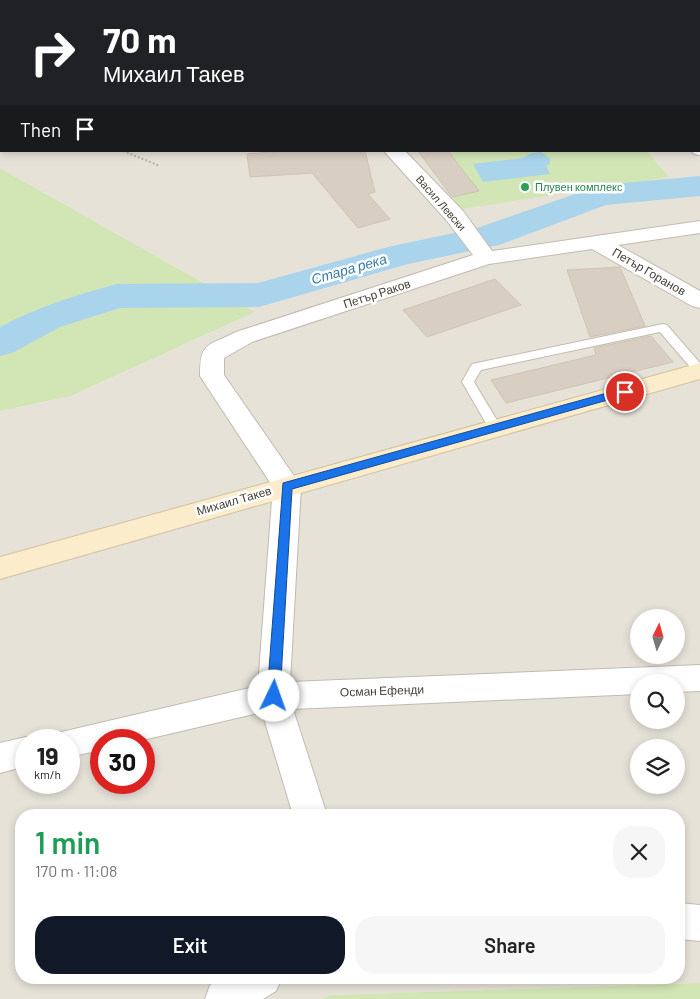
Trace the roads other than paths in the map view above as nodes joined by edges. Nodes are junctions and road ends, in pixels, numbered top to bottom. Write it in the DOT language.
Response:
graph roads {
  1 [pos="395,152"];
  2 [pos="700,227"];
  3 [pos="597,243"];
  4 [pos="480,250"];
  5 [pos="700,301"];
  6 [pos="700,371"];
  7 [pos="495,427"];
  8 [pos="286,486"];
  9 [pos="0,568"];
  10 [pos="700,678"];
  11 [pos="274,696"];
  12 [pos="80,740"];
  13 [pos="15,755"];
  14 [pos="0,758"];
  15 [pos="308,809"];
  16 [pos="685,922"];
  17 [pos="700,923"];
  18 [pos="252,984"];
  19 [pos="224,999"];
  1 -- 4 [label="street, Васил Левски"];
  2 -- 3 [label="street, Петър Раков"];
  3 -- 4 [label="street, Петър Раков"];
  3 -- 5 [label="street, Петър Горанов"];
  4 -- 8 [label="street, Петър Раков"];
  6 -- 7 [label="main road, Михаил Такев"];
  6 -- 7 [label="lane"];
  7 -- 8 [label="main road, Михаил Такев"];
  8 -- 9 [label="main road, Михаил Такев"];
  8 -- 11 [label="street"];
  10 -- 11 [label="street, Осман Ефенди"];
  11 -- 12 [label="street, Осман Ефенди"];
  11 -- 15 [label="street"];
  13 -- 14 [label="street"];
  16 -- 17 [label="street"];
  18 -- 19 [label="street"];
}
